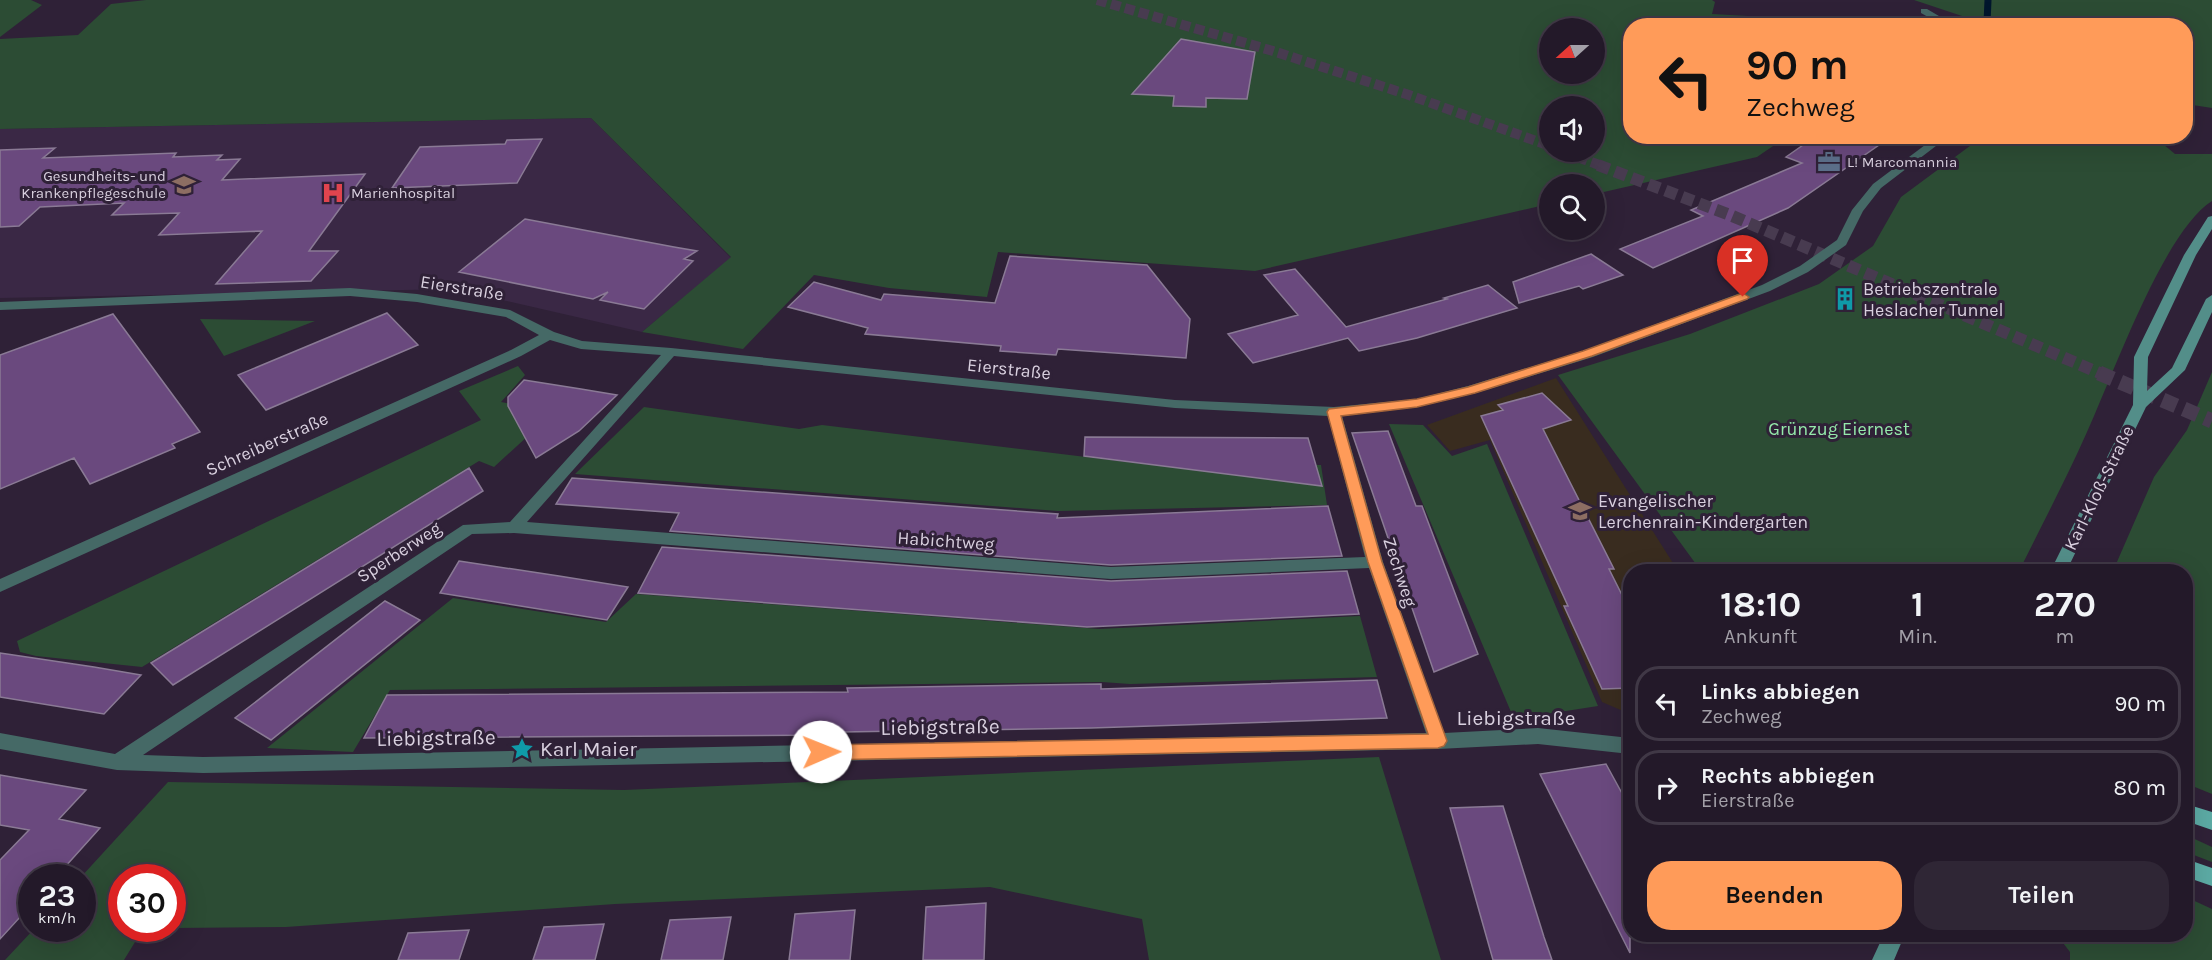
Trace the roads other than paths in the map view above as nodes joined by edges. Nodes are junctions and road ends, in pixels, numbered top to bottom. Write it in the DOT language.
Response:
graph roads {
  1 [pos="1924,11"];
  2 [pos="1937,18"];
  3 [pos="1933,144"];
  4 [pos="2212,219"];
  5 [pos="2212,299"];
  6 [pos="0,306"];
  7 [pos="549,335"];
  8 [pos="671,352"];
  9 [pos="2140,405"];
  10 [pos="1334,412"];
  11 [pos="514,527"];
  12 [pos="1375,562"];
  13 [pos="2062,564"];
  14 [pos="0,586"];
  15 [pos="0,741"];
  16 [pos="1438,741"];
  17 [pos="1623,745"];
  18 [pos="117,762"];
  19 [pos="2193,815"];
  20 [pos="2212,821"];
  21 [pos="2193,870"];
  22 [pos="2212,877"];
  23 [pos="1891,942"];
  24 [pos="1883,960"];
  1 -- 2 [label="street"];
  3 -- 10 [label="street, Eierstraße"];
  4 -- 9 [label="main road, Karl-Kloß-Straße"];
  5 -- 9 [label="main road, Karl-Kloß-Straße"];
  6 -- 7 [label="street, Eierstraße"];
  7 -- 8 [label="street, Eierstraße"];
  7 -- 14 [label="street, Schreiberstraße"];
  8 -- 10 [label="street, Eierstraße"];
  8 -- 11 [label="street"];
  9 -- 13 [label="main road, Karl-Kloß-Straße"];
  10 -- 12 [label="street, Zechweg"];
  11 -- 12 [label="street, Habichtweg"];
  11 -- 18 [label="street, Sperberweg"];
  12 -- 16 [label="street, Zechweg"];
  15 -- 18 [label="street, Liebigstraße"];
  16 -- 17 [label="street, Liebigstraße"];
  16 -- 18 [label="street, Liebigstraße"];
  19 -- 20 [label="main road"];
  21 -- 22 [label="main road"];
  23 -- 24 [label="main road"];
}
